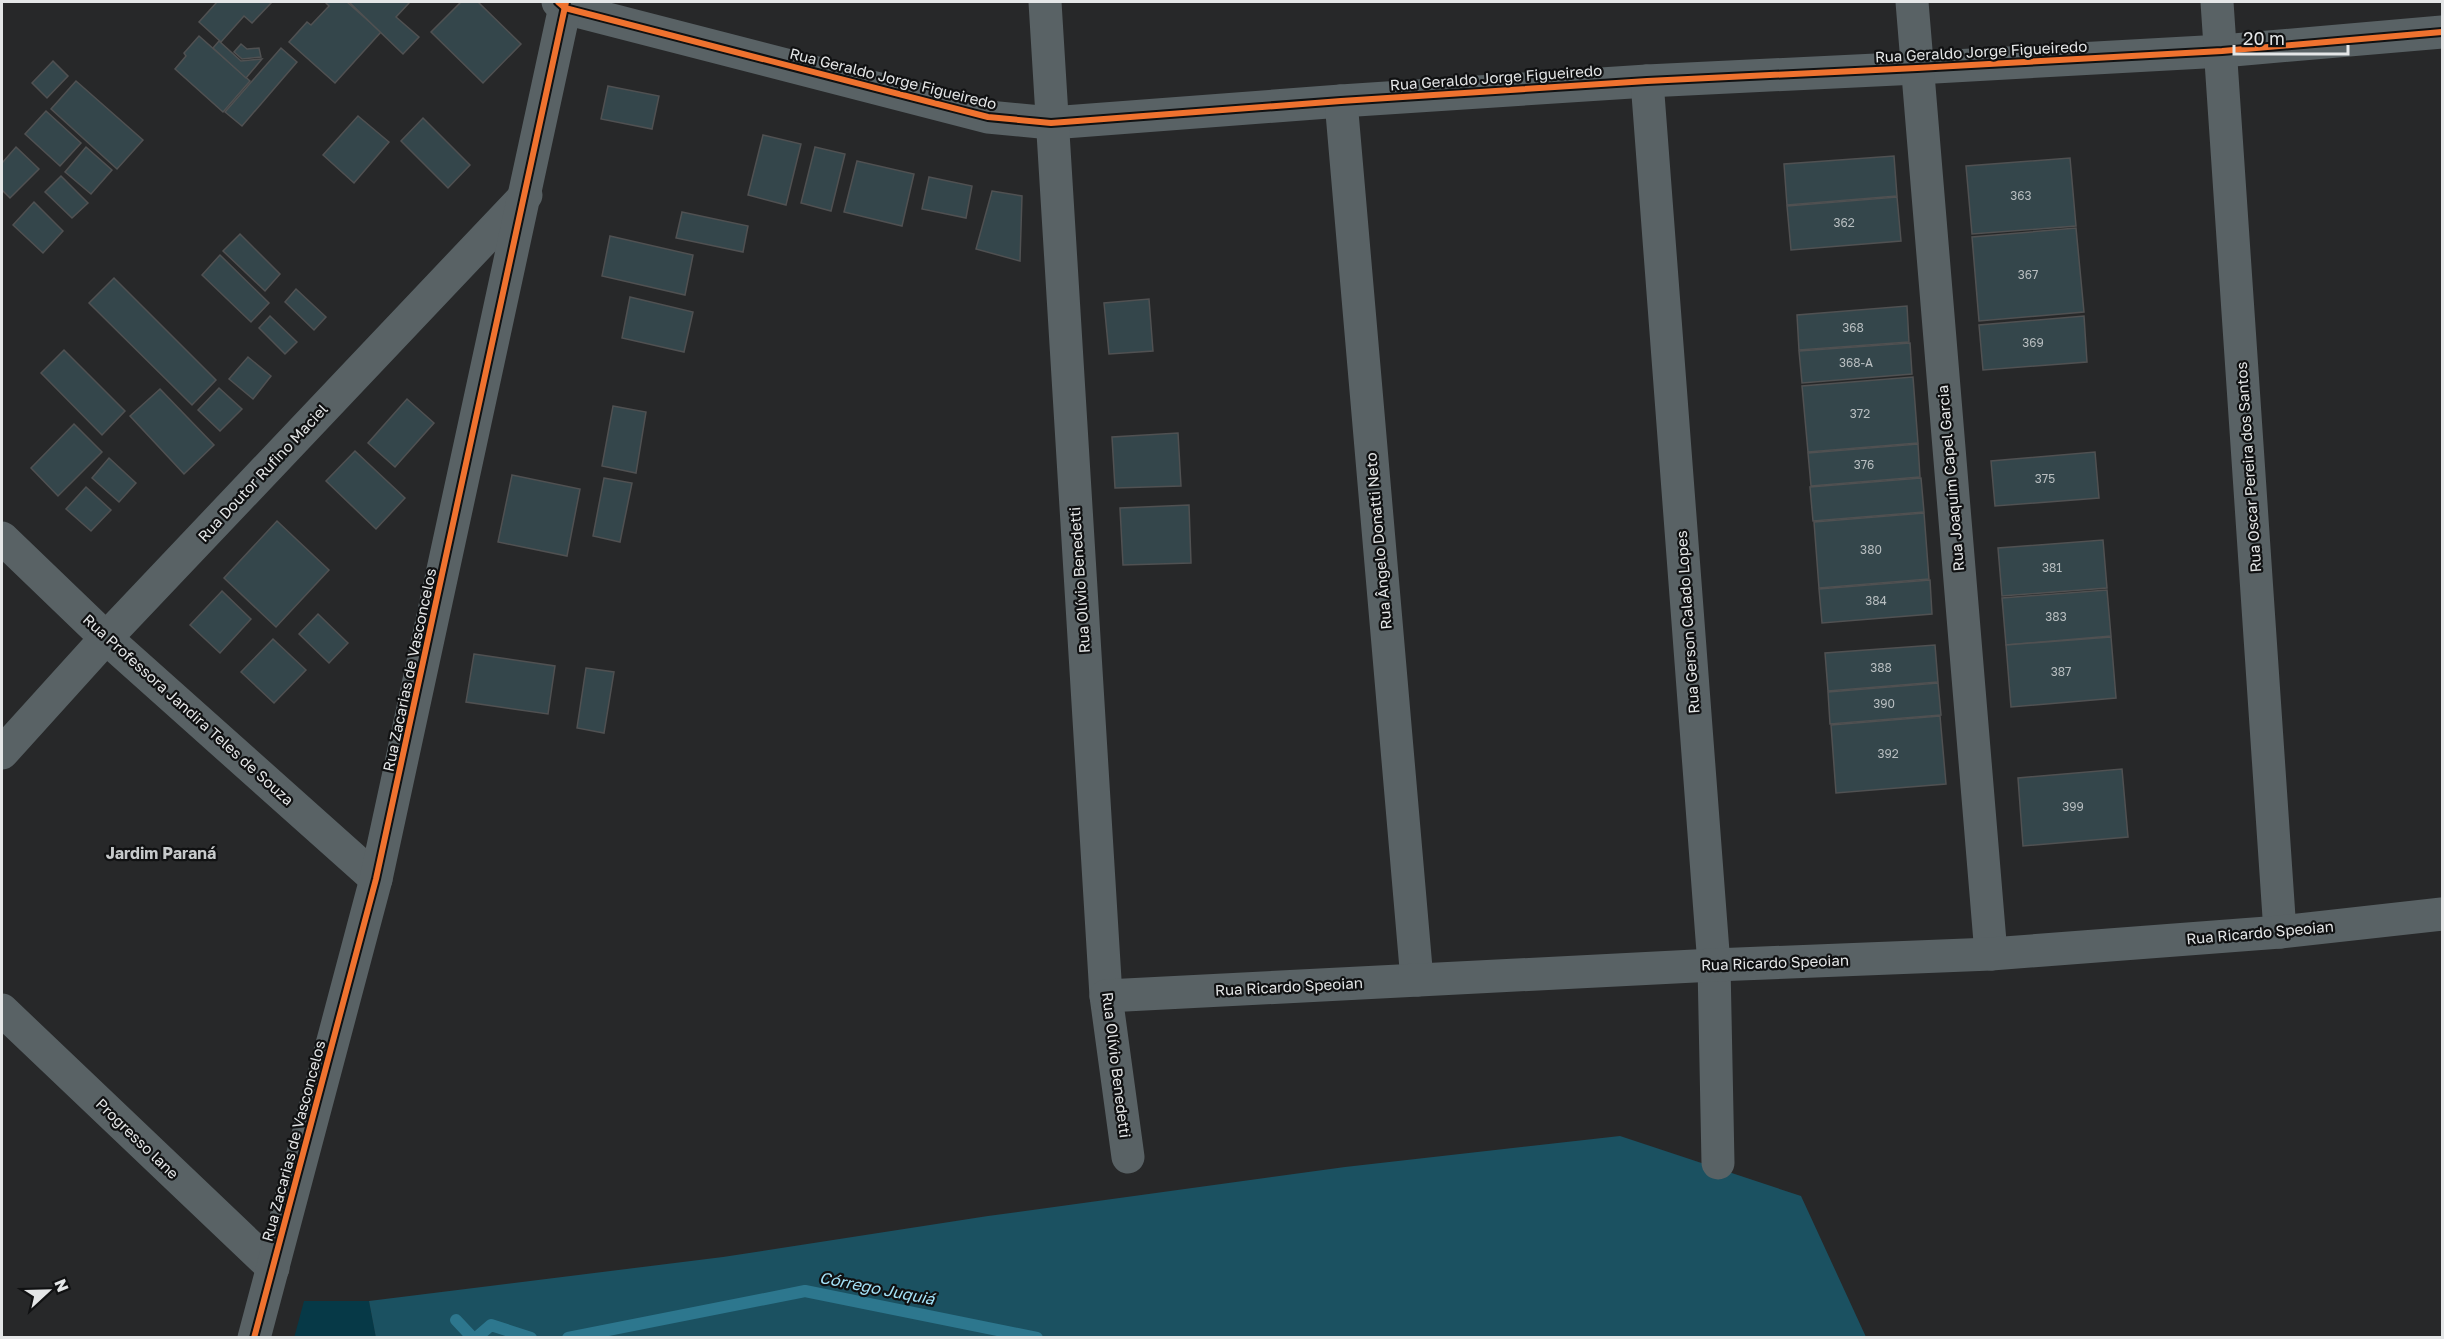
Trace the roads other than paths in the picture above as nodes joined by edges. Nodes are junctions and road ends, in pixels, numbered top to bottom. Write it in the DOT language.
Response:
graph roads {
  1 [pos="1046,2"];
  2 [pos="1912,2"];
  3 [pos="2217,2"];
  4 [pos="563,4"];
  5 [pos="2442,32"];
  6 [pos="2222,51"];
  7 [pos="1917,68"];
  8 [pos="1647,81"];
  9 [pos="1341,101"];
  10 [pos="1051,123"];
  11 [pos="526,195"];
  12 [pos="2,538"];
  13 [pos="106,638"];
  14 [pos="2,753"];
  15 [pos="376,879"];
  16 [pos="2442,914"];
  17 [pos="2280,932"];
  18 [pos="1991,954"];
  19 [pos="1714,965"];
  20 [pos="1417,980"];
  21 [pos="1106,996"];
  22 [pos="2,1010"];
  23 [pos="1128,1157"];
  24 [pos="1718,1163"];
  25 [pos="273,1268"];
  26 [pos="254,1338"];
  1 -- 10 [label="street, Rua Olívio Benedetti"];
  2 -- 7 [label="street, Rua Joaquim Capel Garcia"];
  3 -- 6 [label="street, Rua Oscar Pereira dos Santos"];
  4 -- 10 [label="street, Rua Geraldo Jorge Figueiredo"];
  4 -- 11 [label="street, Rua Zacarias de Vasconcelos"];
  5 -- 6 [label="street, Rua Geraldo Jorge Figueiredo"];
  6 -- 7 [label="street, Rua Geraldo Jorge Figueiredo"];
  6 -- 17 [label="street, Rua Oscar Pereira dos Santos"];
  7 -- 8 [label="street, Rua Geraldo Jorge Figueiredo"];
  7 -- 18 [label="street, Rua Joaquim Capel Garcia"];
  8 -- 9 [label="street, Rua Geraldo Jorge Figueiredo"];
  8 -- 19 [label="street, Rua Gerson Calado Lopes"];
  9 -- 10 [label="street, Rua Geraldo Jorge Figueiredo"];
  9 -- 20 [label="street, Rua Ângelo Donatti Neto"];
  10 -- 21 [label="street, Rua Olívio Benedetti"];
  11 -- 13 [label="street, Rua Doutor Rufino Maciel"];
  11 -- 15 [label="street, Rua Zacarias de Vasconcelos"];
  12 -- 13 [label="street, Rua Professora Jandira Teles de Souza"];
  13 -- 14 [label="street, Rua Doutor Rufino Maciel"];
  13 -- 15 [label="street, Rua Professora Jandira Teles de Souza"];
  15 -- 25 [label="street, Rua Zacarias de Vasconcelos"];
  16 -- 17 [label="street, Rua Ricardo Speoian"];
  17 -- 18 [label="street, Rua Ricardo Speoian"];
  18 -- 19 [label="street, Rua Ricardo Speoian"];
  19 -- 20 [label="street, Rua Ricardo Speoian"];
  19 -- 24 [label="street, Rua Gerson Calado Lopes"];
  20 -- 21 [label="street, Rua Ricardo Speoian"];
  21 -- 23 [label="street, Rua Olívio Benedetti"];
  22 -- 25 [label="street, Progresso lane"];
  25 -- 26 [label="street, Rua Zacarias de Vasconcelos"];
}
